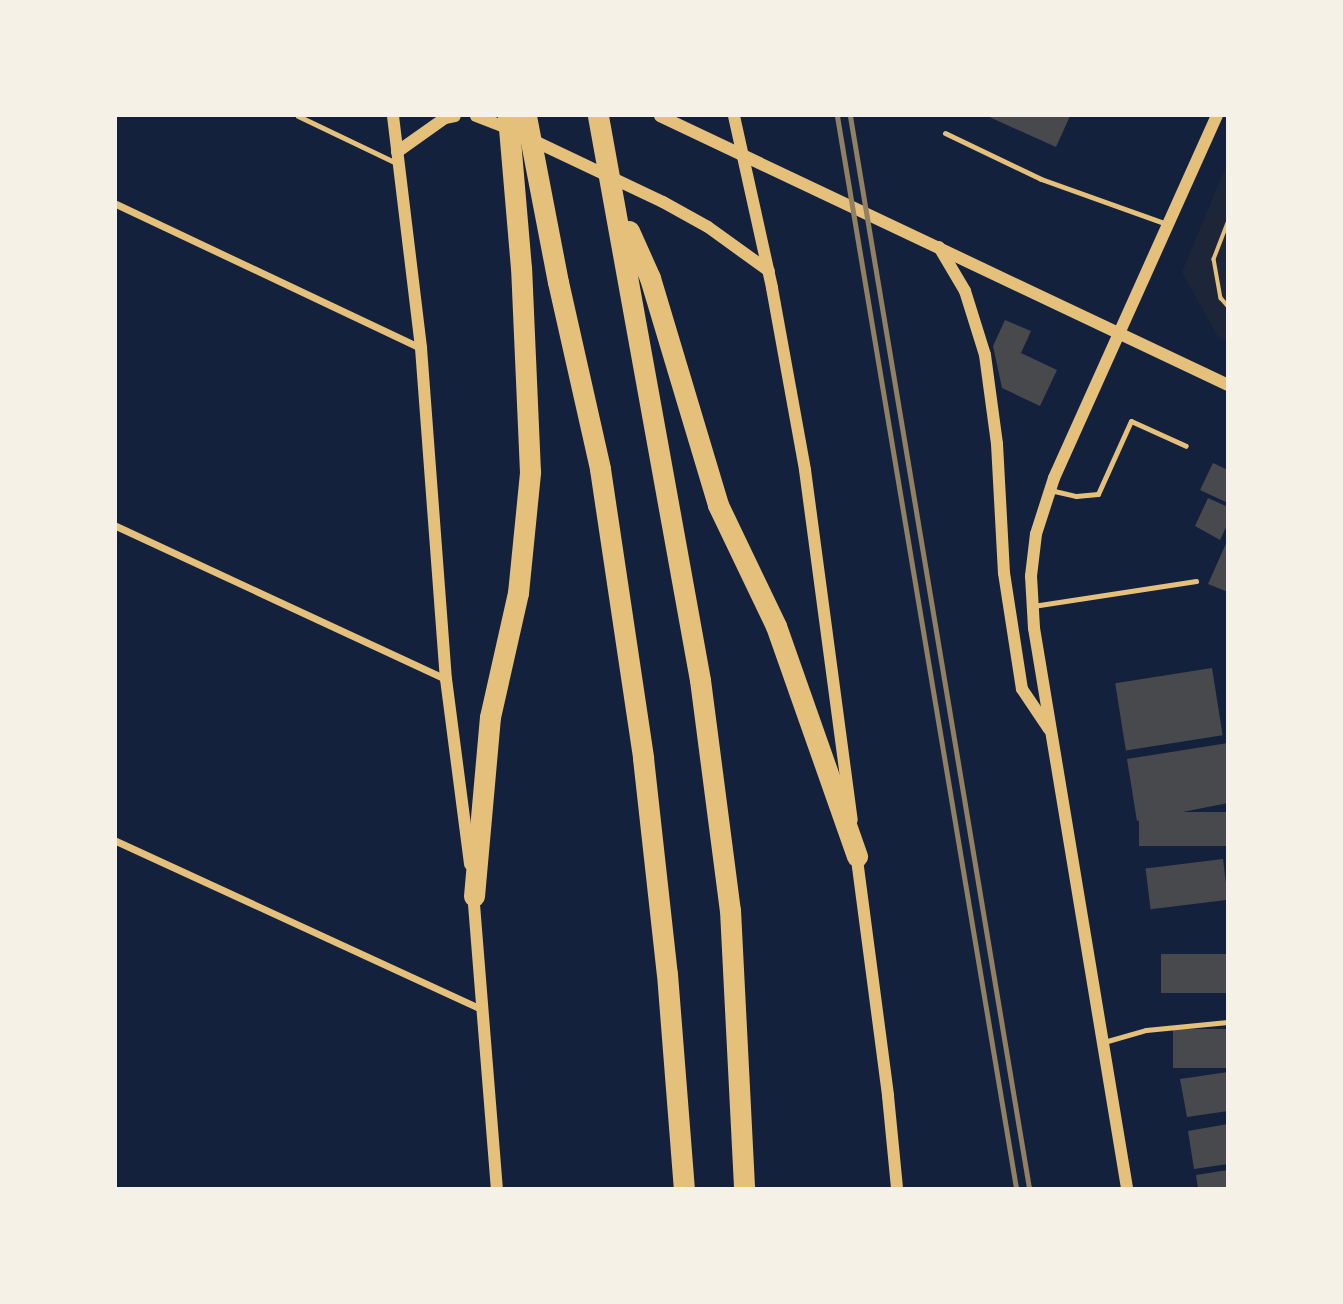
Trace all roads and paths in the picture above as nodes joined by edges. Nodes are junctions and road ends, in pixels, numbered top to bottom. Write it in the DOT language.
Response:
graph roads {
  1 [pos="298,116"];
  2 [pos="321,116"];
  3 [pos="393,116"];
  4 [pos="455,116"];
  5 [pos="476,116"];
  6 [pos="508,116"];
  7 [pos="526,116"];
  8 [pos="598,116"];
  9 [pos="660,116"];
  10 [pos="734,116"];
  11 [pos="1217,116"];
  12 [pos="317,125"];
  13 [pos="945,133"];
  14 [pos="743,153"];
  15 [pos="398,158"];
  16 [pos="615,200"];
  17 [pos="116,204"];
  18 [pos="1227,223"];
  19 [pos="1167,224"];
  20 [pos="939,247"];
  21 [pos="769,271"];
  22 [pos="1227,306"];
  23 [pos="1117,333"];
  24 [pos="421,348"];
  25 [pos="1227,385"];
  26 [pos="1186,446"];
  27 [pos="1050,490"];
  28 [pos="116,526"];
  29 [pos="1196,581"];
  30 [pos="1033,606"];
  31 [pos="446,680"];
  32 [pos="1052,733"];
  33 [pos="116,841"];
  34 [pos="857,856"];
  35 [pos="474,896"];
  36 [pos="483,1010"];
  37 [pos="1227,1022"];
  38 [pos="1104,1042"];
  39 [pos="497,1188"];
  40 [pos="684,1188"];
  41 [pos="744,1188"];
  42 [pos="897,1188"];
  43 [pos="1127,1188"];
  1 -- 12 [label="lane"];
  2 -- 12 [label="lane"];
  3 -- 15 [label="street"];
  4 -- 15 [label="street"];
  5 -- 21 [label="street"];
  6 -- 35 [label="highway"];
  7 -- 40 [label="highway"];
  8 -- 16 [label="highway"];
  9 -- 14 [label="street"];
  10 -- 14 [label="street"];
  11 -- 19 [label="street"];
  12 -- 15 [label="lane"];
  13 -- 19 [label="lane"];
  14 -- 20 [label="street"];
  14 -- 21 [label="street"];
  15 -- 24 [label="street"];
  16 -- 34 [label="highway"];
  16 -- 41 [label="highway"];
  17 -- 24 [label="street"];
  18 -- 22 [label="path"];
  19 -- 23 [label="street"];
  20 -- 23 [label="street"];
  20 -- 32 [label="street"];
  21 -- 34 [label="street"];
  23 -- 25 [label="street"];
  23 -- 27 [label="street"];
  24 -- 31 [label="street"];
  26 -- 27 [label="lane"];
  27 -- 30 [label="street"];
  28 -- 31 [label="street"];
  29 -- 30 [label="lane"];
  30 -- 32 [label="street"];
  31 -- 35 [label="street"];
  32 -- 38 [label="street"];
  33 -- 36 [label="street"];
  34 -- 42 [label="street"];
  35 -- 36 [label="street"];
  36 -- 39 [label="street"];
  37 -- 38 [label="lane"];
  38 -- 43 [label="street"];
}
